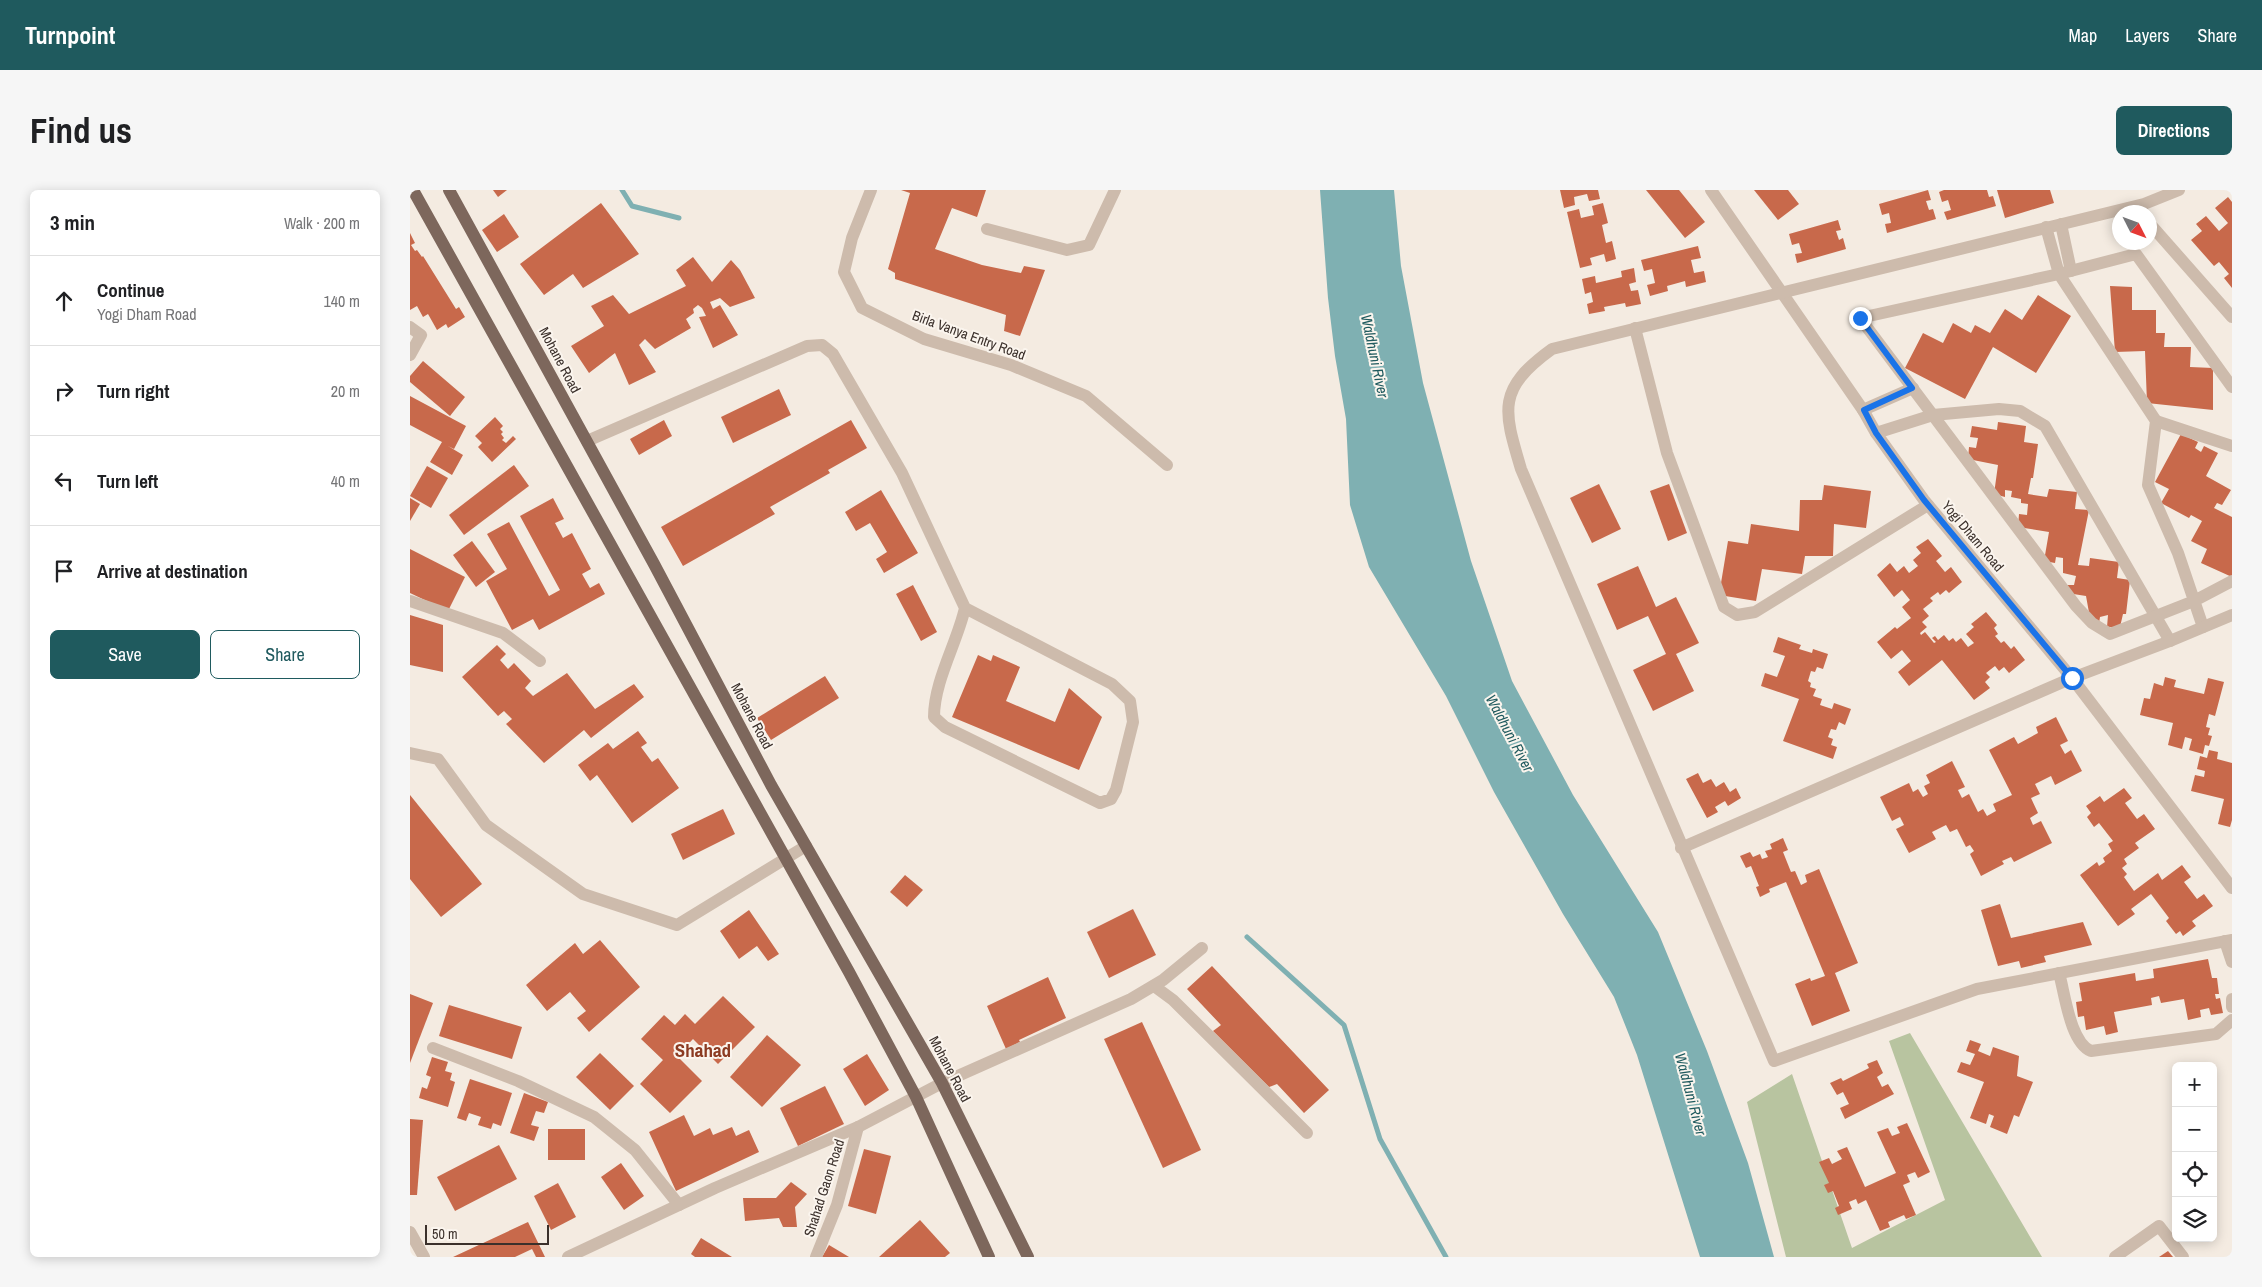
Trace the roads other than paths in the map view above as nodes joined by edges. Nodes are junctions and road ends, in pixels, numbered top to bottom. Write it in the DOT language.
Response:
graph roads {
  1 [pos="413,190"];
  2 [pos="449,190"];
  3 [pos="871,190"];
  4 [pos="1115,190"];
  5 [pos="1710,190"];
  6 [pos="2143,190"];
  7 [pos="2179,190"];
  8 [pos="2145,205"];
  9 [pos="2151,205"];
  10 [pos="2112,214"];
  11 [pos="2061,224"];
  12 [pos="2046,227"];
  13 [pos="987,229"];
  14 [pos="2157,232"];
  15 [pos="2065,273"];
  16 [pos="1782,292"];
  17 [pos="2232,317"];
  18 [pos="410,326"];
  19 [pos="1635,328"];
  20 [pos="410,355"];
  21 [pos="2232,387"];
  22 [pos="1912,388"];
  23 [pos="1864,410"];
  24 [pos="1933,415"];
  25 [pos="2156,421"];
  26 [pos="1876,433"];
  27 [pos="587,441"];
  28 [pos="2232,446"];
  29 [pos="1167,465"];
  30 [pos="1928,505"];
  31 [pos="2232,580"];
  32 [pos="410,601"];
  33 [pos="2194,601"];
  34 [pos="965,608"];
  35 [pos="2232,615"];
  36 [pos="2157,616"];
  37 [pos="2203,627"];
  38 [pos="2170,641"];
  39 [pos="540,661"];
  40 [pos="2072,678"];
  41 [pos="410,752"];
  42 [pos="806,846"];
  43 [pos="1681,848"];
  44 [pos="785,858"];
  45 [pos="2232,888"];
  46 [pos="2228,940"];
  47 [pos="1202,948"];
  48 [pos="2232,962"];
  49 [pos="2059,973"];
  50 [pos="1154,986"];
  51 [pos="2232,999"];
  52 [pos="2232,1007"];
  53 [pos="2232,1020"];
  54 [pos="433,1048"];
  55 [pos="942,1083"];
  56 [pos="916,1097"];
  57 [pos="858,1127"];
  58 [pos="1307,1133"];
  59 [pos="679,1206"];
  60 [pos="410,1232"];
  61 [pos="424,1257"];
  62 [pos="568,1257"];
  63 [pos="816,1257"];
  64 [pos="989,1257"];
  65 [pos="1028,1257"];
  66 [pos="2115,1257"];
  67 [pos="2183,1257"];
  1 -- 44 [label="main road"];
  2 -- 27 [label="main road, Mohane Road"];
  3 -- 29 [label="street, Birla Vanya Entry Road"];
  4 -- 13 [label="street"];
  5 -- 16 [label="street, Yogi Dham Road"];
  6 -- 8 [label="street"];
  7 -- 9 [label="street"];
  10 -- 11 [label="street"];
  11 -- 12 [label="street"];
  11 -- 15 [label="street"];
  12 -- 15 [label="street"];
  12 -- 16 [label="street"];
  14 -- 17 [label="street"];
  15 -- 21 [label="street"];
  15 -- 22 [label="street"];
  15 -- 25 [label="street"];
  16 -- 19 [label="street"];
  16 -- 23 [label="street, Yogi Dham Road"];
  18 -- 20 [label="street"];
  19 -- 30 [label="street"];
  19 -- 43 [label="street"];
  22 -- 23 [label="street"];
  22 -- 24 [label="street"];
  23 -- 26 [label="street, Yogi Dham Road"];
  24 -- 26 [label="street"];
  24 -- 36 [label="street"];
  24 -- 36 [label="street"];
  25 -- 28 [label="street"];
  25 -- 33 [label="street"];
  26 -- 30 [label="street, Yogi Dham Road"];
  27 -- 34 [label="street"];
  27 -- 42 [label="main road, Mohane Road"];
  30 -- 40 [label="street, Yogi Dham Road"];
  31 -- 33 [label="street"];
  32 -- 39 [label="street"];
  33 -- 36 [label="street"];
  33 -- 37 [label="street"];
  34 -- 34 [label="street"];
  35 -- 37 [label="street"];
  36 -- 38 [label="street"];
  37 -- 38 [label="street"];
  38 -- 40 [label="street"];
  40 -- 43 [label="street"];
  40 -- 45 [label="street, Yogi Dham Road"];
  41 -- 44 [label="street"];
  42 -- 44 [label="street"];
  42 -- 55 [label="main road, Mohane Road"];
  43 -- 49 [label="street"];
  44 -- 56 [label="main road"];
  46 -- 48 [label="street"];
  46 -- 49 [label="street"];
  47 -- 50 [label="street"];
  49 -- 53 [label="street"];
  50 -- 55 [label="street"];
  50 -- 58 [label="street"];
  51 -- 52 [label="street"];
  54 -- 59 [label="street"];
  55 -- 56 [label="street"];
  55 -- 65 [label="main road, Mohane Road"];
  56 -- 57 [label="street"];
  56 -- 64 [label="main road"];
  57 -- 59 [label="street"];
  57 -- 63 [label="street, Shahad Gaon Road"];
  59 -- 62 [label="street"];
  60 -- 61 [label="street"];
  66 -- 67 [label="street"];
}
